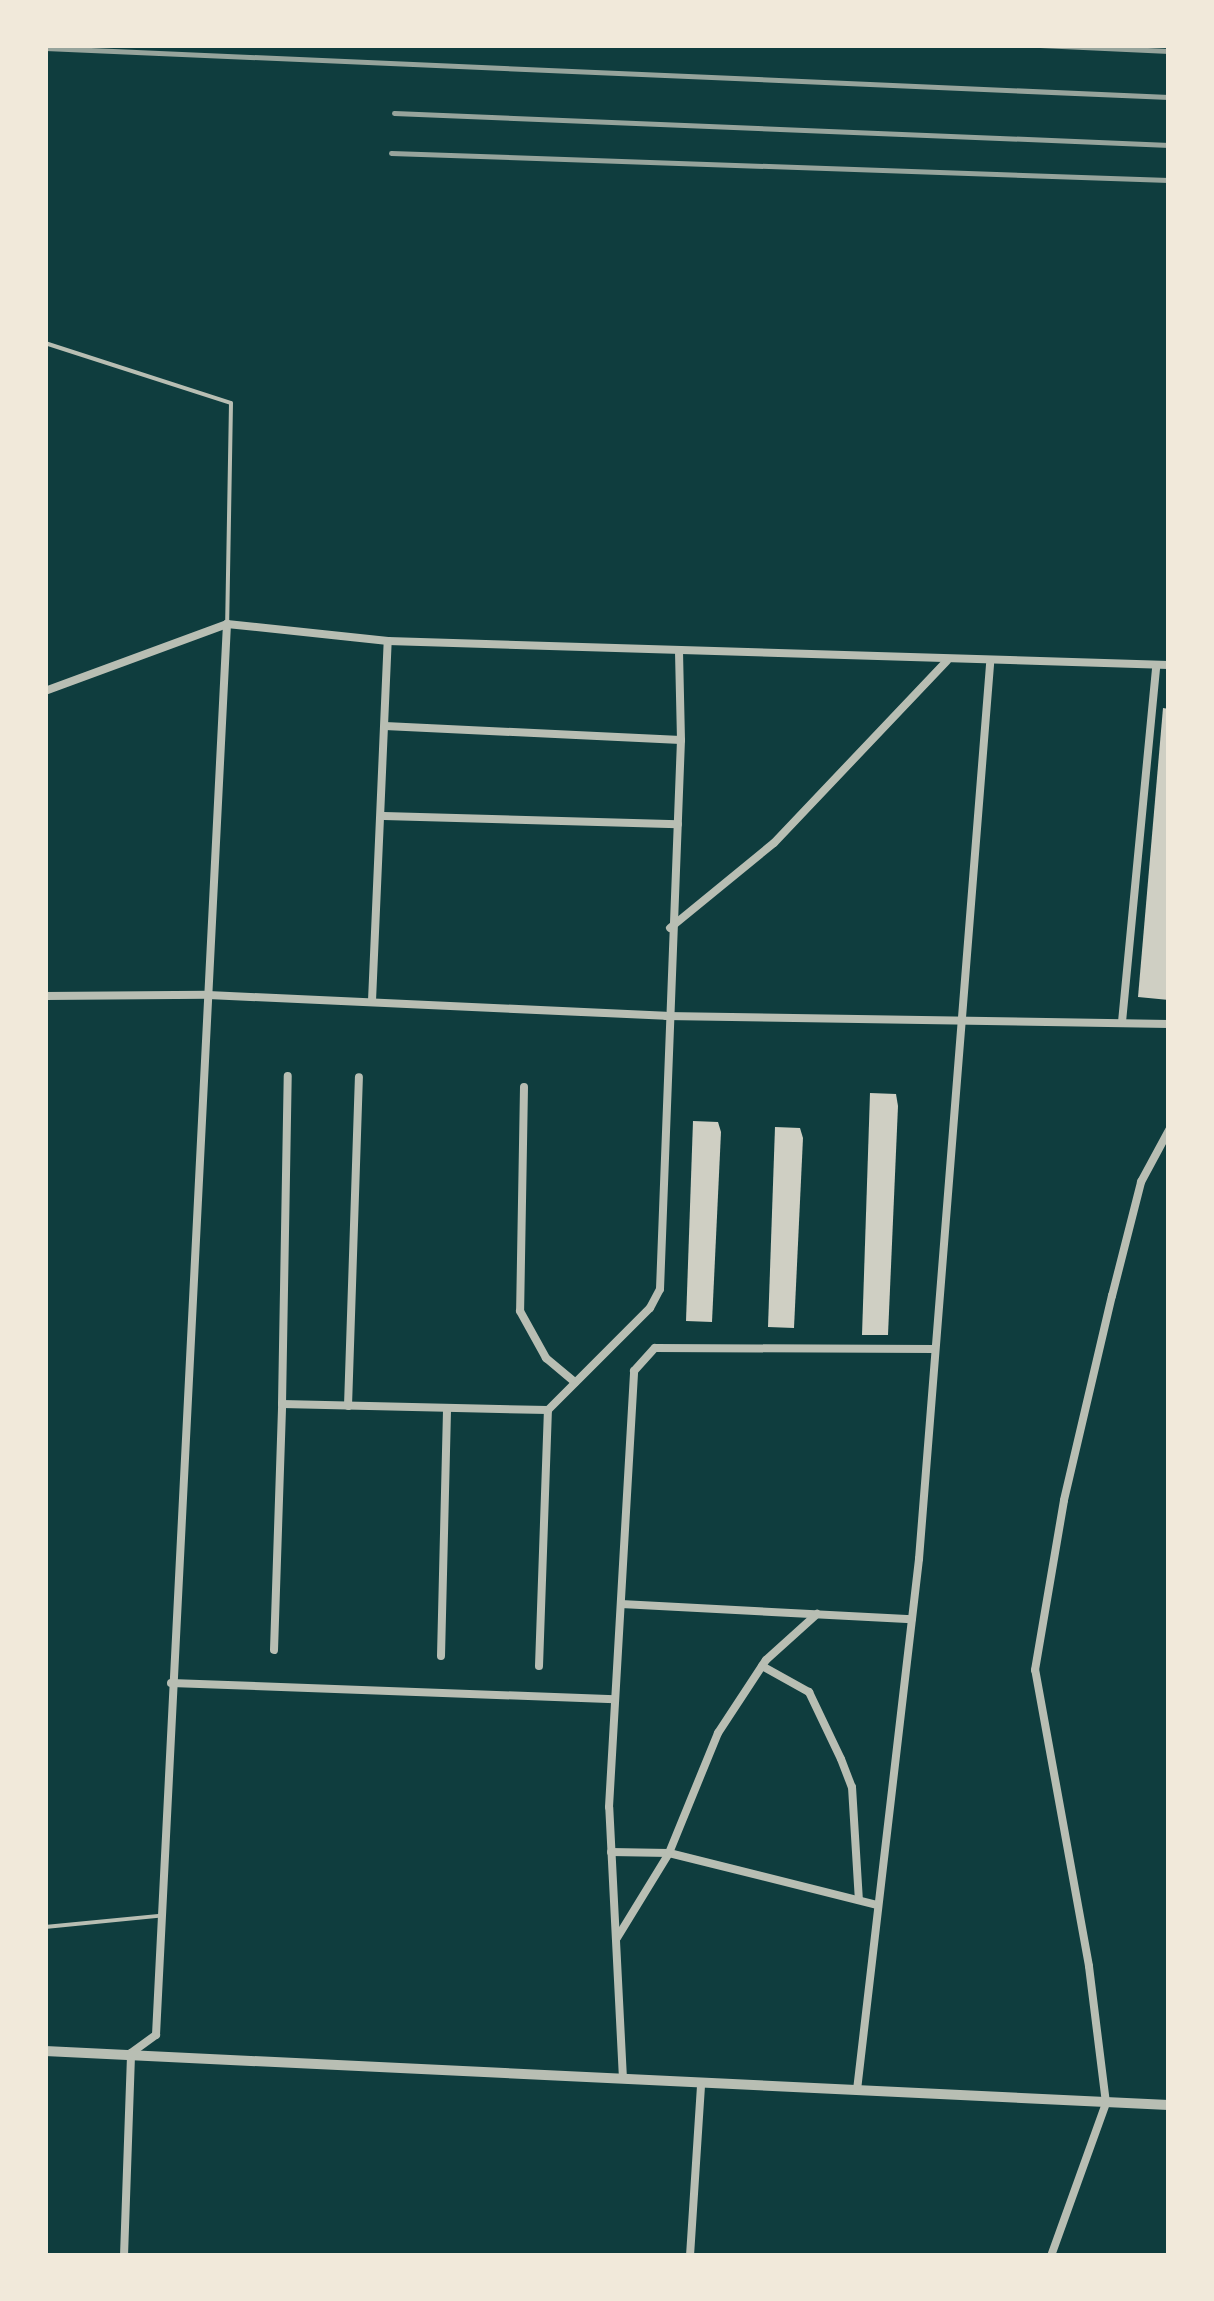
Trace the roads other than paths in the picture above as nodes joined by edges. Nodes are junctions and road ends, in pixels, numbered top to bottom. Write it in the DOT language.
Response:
graph roads {
  1 [pos="45,343"];
  2 [pos="227,624"];
  3 [pos="388,641"];
  4 [pos="679,650"];
  5 [pos="948,661"];
  6 [pos="990,664"];
  7 [pos="1156,666"];
  8 [pos="1169,666"];
  9 [pos="45,691"];
  10 [pos="385,726"];
  11 [pos="681,740"];
  12 [pos="384,816"];
  13 [pos="678,824"];
  14 [pos="670,928"];
  15 [pos="208,995"];
  16 [pos="45,996"];
  17 [pos="372,1001"];
  18 [pos="666,1016"];
  19 [pos="960,1021"];
  20 [pos="1122,1022"];
  21 [pos="1169,1024"];
  22 [pos="288,1076"];
  23 [pos="359,1077"];
  24 [pos="524,1087"];
  25 [pos="1169,1130"];
  26 [pos="935,1349"];
  27 [pos="575,1382"];
  28 [pos="282,1404"];
  29 [pos="348,1406"];
  30 [pos="447,1408"];
  31 [pos="548,1410"];
  32 [pos="620,1604"];
  33 [pos="817,1614"];
  34 [pos="912,1619"];
  35 [pos="274,1650"];
  36 [pos="441,1656"];
  37 [pos="539,1666"];
  38 [pos="762,1666"];
  39 [pos="170,1683"];
  40 [pos="615,1700"];
  41 [pos="611,1852"];
  42 [pos="670,1853"];
  43 [pos="860,1900"];
  44 [pos="878,1905"];
  45 [pos="158,1916"];
  46 [pos="45,1927"];
  47 [pos="616,1939"];
  48 [pos="45,2052"];
  49 [pos="131,2053"];
  50 [pos="623,2079"];
  51 [pos="701,2084"];
  52 [pos="856,2090"];
  53 [pos="1106,2102"];
  54 [pos="1169,2105"];
  55 [pos="124,2256"];
  56 [pos="690,2256"];
  57 [pos="1052,2256"];
  1 -- 2 [label="lane"];
  2 -- 3 [label="street"];
  2 -- 9 [label="street"];
  2 -- 15 [label="street"];
  3 -- 4 [label="street"];
  3 -- 10 [label="street"];
  4 -- 5 [label="street"];
  4 -- 11 [label="street"];
  5 -- 6 [label="street"];
  5 -- 14 [label="street"];
  6 -- 7 [label="street"];
  6 -- 19 [label="street"];
  7 -- 8 [label="street"];
  7 -- 20 [label="street"];
  10 -- 11 [label="street"];
  10 -- 12 [label="street"];
  11 -- 13 [label="street"];
  12 -- 13 [label="street"];
  12 -- 17 [label="street"];
  13 -- 14 [label="street"];
  14 -- 18 [label="street"];
  15 -- 16 [label="street"];
  15 -- 17 [label="street"];
  15 -- 39 [label="street"];
  17 -- 18 [label="street"];
  18 -- 19 [label="street"];
  18 -- 27 [label="street"];
  19 -- 20 [label="street"];
  19 -- 26 [label="street"];
  20 -- 21 [label="street"];
  22 -- 28 [label="street"];
  23 -- 29 [label="street"];
  24 -- 27 [label="street"];
  25 -- 53 [label="street"];
  26 -- 32 [label="street"];
  26 -- 34 [label="street"];
  27 -- 31 [label="street"];
  28 -- 29 [label="street"];
  28 -- 35 [label="street"];
  29 -- 30 [label="street"];
  30 -- 31 [label="street"];
  30 -- 36 [label="street"];
  31 -- 37 [label="street"];
  32 -- 33 [label="street"];
  32 -- 40 [label="street"];
  33 -- 34 [label="street"];
  33 -- 38 [label="street"];
  34 -- 44 [label="street"];
  38 -- 42 [label="street"];
  38 -- 43 [label="street"];
  39 -- 40 [label="street"];
  39 -- 45 [label="street"];
  40 -- 41 [label="street"];
  41 -- 42 [label="street"];
  41 -- 47 [label="street"];
  42 -- 43 [label="street"];
  42 -- 47 [label="street"];
  43 -- 44 [label="street"];
  44 -- 52 [label="street"];
  45 -- 46 [label="lane"];
  45 -- 49 [label="street"];
  47 -- 50 [label="street"];
  48 -- 49 [label="street"];
  49 -- 50 [label="street"];
  49 -- 55 [label="street"];
  50 -- 51 [label="street"];
  51 -- 52 [label="street"];
  51 -- 56 [label="street"];
  52 -- 53 [label="street"];
  53 -- 54 [label="street"];
  53 -- 57 [label="street"];
}
